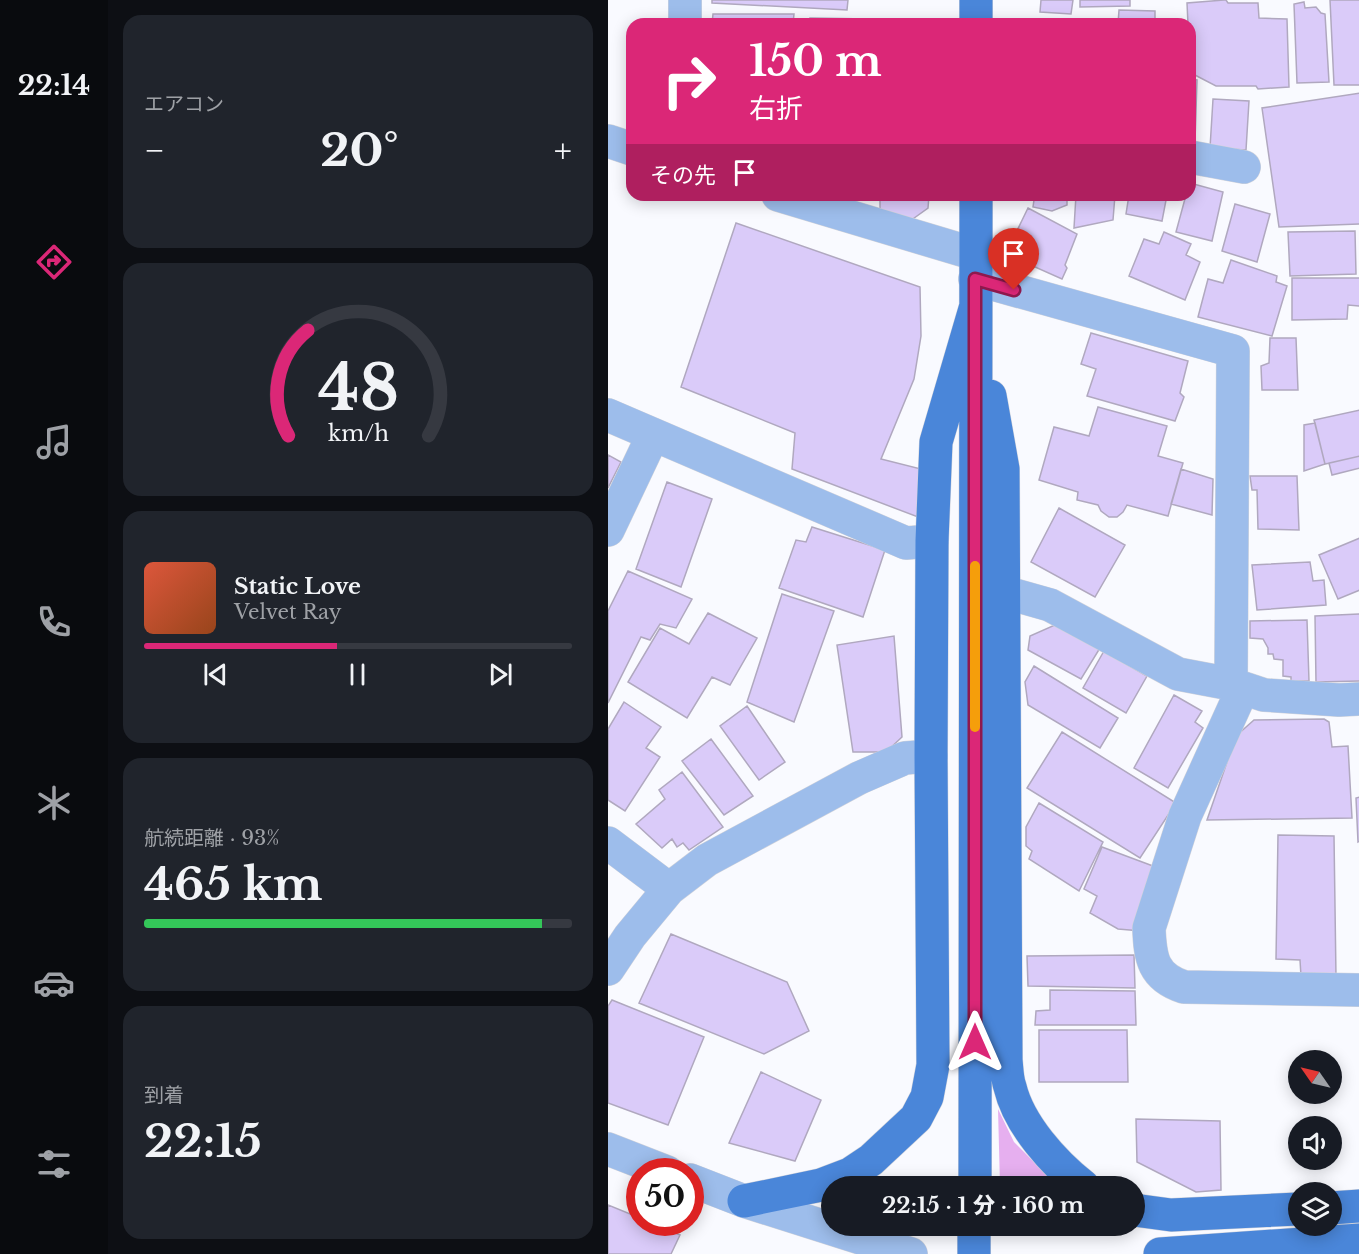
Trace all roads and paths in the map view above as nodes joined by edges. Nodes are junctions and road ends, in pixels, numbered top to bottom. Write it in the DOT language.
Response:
graph roads {
  1 [pos="685,0"];
  2 [pos="976,0"];
  3 [pos="684,18"];
  4 [pos="976,18"];
  5 [pos="608,141"];
  6 [pos="626,147"];
  7 [pos="1196,158"];
  8 [pos="1244,167"];
  9 [pos="792,201"];
  10 [pos="976,201"];
  11 [pos="975,281"];
  12 [pos="608,415"];
  13 [pos="653,435"];
  14 [pos="608,530"];
  15 [pos="932,541"];
  16 [pos="1004,592"];
  17 [pos="1237,686"];
  18 [pos="1360,699"];
  19 [pos="931,756"];
  20 [pos="608,843"];
  21 [pos="669,889"];
  22 [pos="608,969"];
  23 [pos="1360,990"];
  24 [pos="608,1149"];
  25 [pos="631,1158"];
  26 [pos="975,1176"];
  27 [pos="1070,1176"];
  28 [pos="704,1185"];
  29 [pos="744,1201"];
  30 [pos="1360,1206"];
  31 [pos="1342,1207"];
  32 [pos="1288,1209"];
  33 [pos="1145,1211"];
  34 [pos="974,1236"];
  35 [pos="1360,1240"];
  36 [pos="1304,1249"];
  37 [pos="911,1254"];
  38 [pos="974,1254"];
  39 [pos="1160,1254"];
  1 -- 3 [label="street"];
  2 -- 4 [label="main road"];
  5 -- 6 [label="street"];
  7 -- 8 [label="street"];
  9 -- 11 [label="street"];
  10 -- 11 [label="main road"];
  11 -- 15 [label="main road"];
  11 -- 16 [label="main road"];
  11 -- 17 [label="street"];
  11 -- 26 [label="main road"];
  12 -- 13 [label="street"];
  13 -- 14 [label="street"];
  13 -- 15 [label="street"];
  15 -- 19 [label="main road"];
  16 -- 17 [label="street"];
  16 -- 27 [label="main road"];
  17 -- 18 [label="street"];
  17 -- 23 [label="street"];
  19 -- 21 [label="street"];
  19 -- 29 [label="main road"];
  20 -- 21 [label="street"];
  21 -- 22 [label="street"];
  24 -- 25 [label="street"];
  28 -- 29 [label="street"];
  29 -- 37 [label="street"];
  30 -- 31 [label="main road"];
  32 -- 33 [label="main road"];
  34 -- 38 [label="main road"];
  35 -- 36 [label="main road"];
  36 -- 39 [label="main road"];
}
